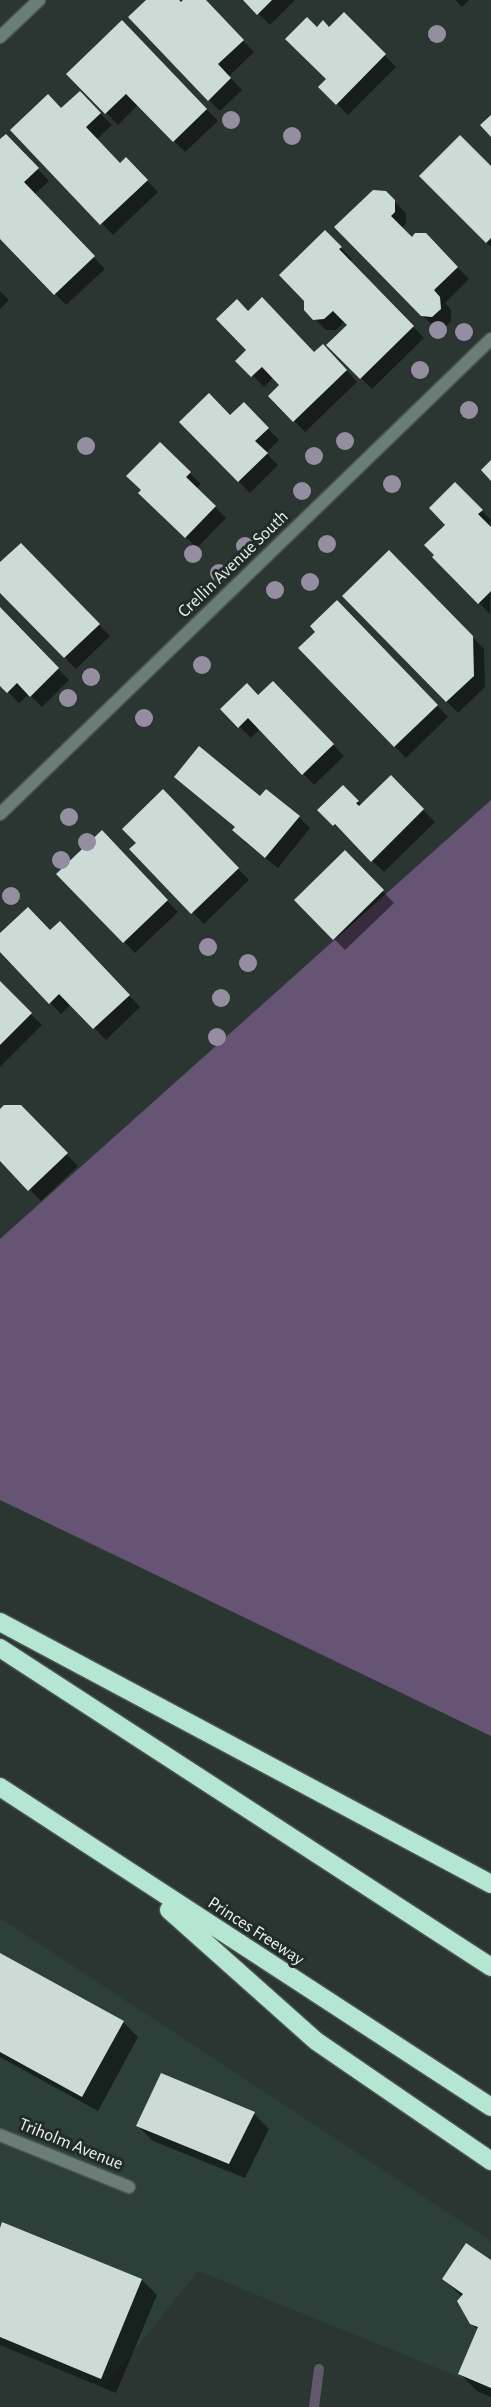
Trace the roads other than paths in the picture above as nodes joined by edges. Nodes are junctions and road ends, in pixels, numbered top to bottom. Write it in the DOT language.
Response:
graph roads {
  1 [pos="39,0"];
  2 [pos="0,37"];
  3 [pos="491,339"];
  4 [pos="0,814"];
  5 [pos="0,1622"];
  6 [pos="0,1648"];
  7 [pos="0,1787"];
  8 [pos="126,1871"];
  9 [pos="491,1884"];
  10 [pos="491,1967"];
  11 [pos="491,2107"];
  12 [pos="0,2135"];
  13 [pos="491,2161"];
  14 [pos="129,2187"];
  1 -- 2 [label="street"];
  3 -- 4 [label="street, Crellin Avenue South"];
  5 -- 9 [label="highway"];
  6 -- 10 [label="highway"];
  7 -- 8 [label="highway, Princes Freeway"];
  8 -- 11 [label="highway, Princes Freeway"];
  8 -- 13 [label="highway"];
  12 -- 14 [label="street, Triholm Avenue"];
}
